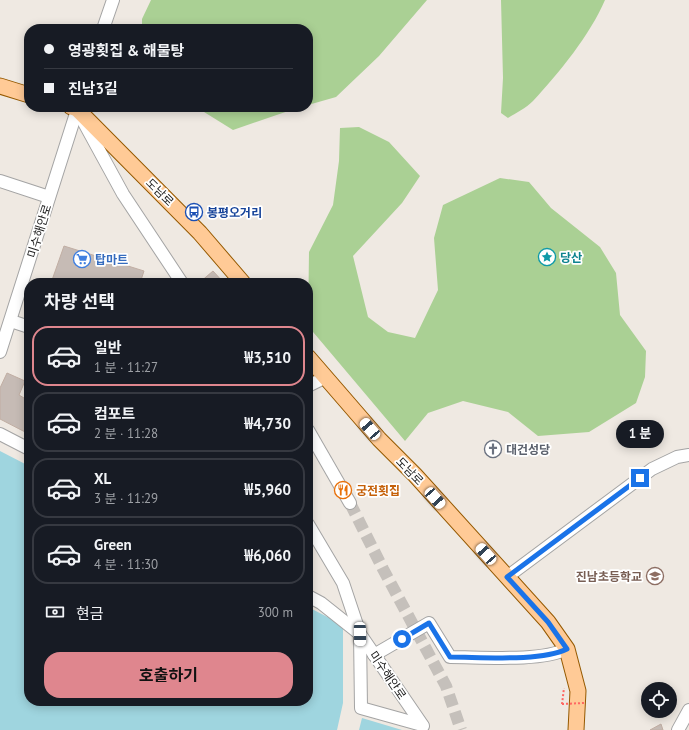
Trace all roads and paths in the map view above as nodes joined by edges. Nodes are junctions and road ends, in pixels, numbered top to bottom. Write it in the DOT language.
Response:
graph roads {
  1 [pos="113,0"];
  2 [pos="105,24"];
  3 [pos="0,86"];
  4 [pos="24,93"];
  5 [pos="74,112"];
  6 [pos="77,112"];
  7 [pos="79,112"];
  8 [pos="0,181"];
  9 [pos="49,197"];
  10 [pos="179,278"];
  11 [pos="239,278"];
  12 [pos="10,321"];
  13 [pos="24,325"];
  14 [pos="3,334"];
  15 [pos="0,352"];
  16 [pos="313,363"];
  17 [pos="326,378"];
  18 [pos="313,384"];
  19 [pos="0,434"];
  20 [pos="313,439"];
  21 [pos="24,446"];
  22 [pos="689,455"];
  23 [pos="350,503"];
  24 [pos="313,532"];
  25 [pos="507,577"];
  26 [pos="313,599"];
  27 [pos="360,634"];
  28 [pos="567,649"];
  29 [pos="374,655"];
  30 [pos="584,703"];
  31 [pos="562,704"];
  32 [pos="689,710"];
  33 [pos="424,727"];
  34 [pos="576,730"];
  35 [pos="678,730"];
  1 -- 2 [label="street"];
  3 -- 4 [label="main road"];
  5 -- 9 [label="street, 미수해안로"];
  6 -- 10 [label="street"];
  7 -- 11 [label="main road, 도남로"];
  8 -- 9 [label="street"];
  9 -- 12 [label="street, 미수해안로"];
  12 -- 13 [label="street"];
  12 -- 14 [label="street, 미수해안로"];
  14 -- 15 [label="street, 미수해안로"];
  16 -- 17 [label="main road, 도남로"];
  17 -- 18 [label="street"];
  17 -- 25 [label="main road, 도남로"];
  19 -- 21 [label="street"];
  20 -- 23 [label="street"];
  22 -- 25 [label="street"];
  24 -- 27 [label="street"];
  25 -- 28 [label="main road, 도남로"];
  26 -- 27 [label="street, 미수해안로"];
  27 -- 29 [label="street, 미수해안로"];
  27 -- 33 [label="street"];
  28 -- 29 [label="street"];
  28 -- 34 [label="main road, 도남로"];
  29 -- 33 [label="street, 미수해안로"];
  30 -- 31 [label="path, bridge"];
  32 -- 35 [label="street"];
}
